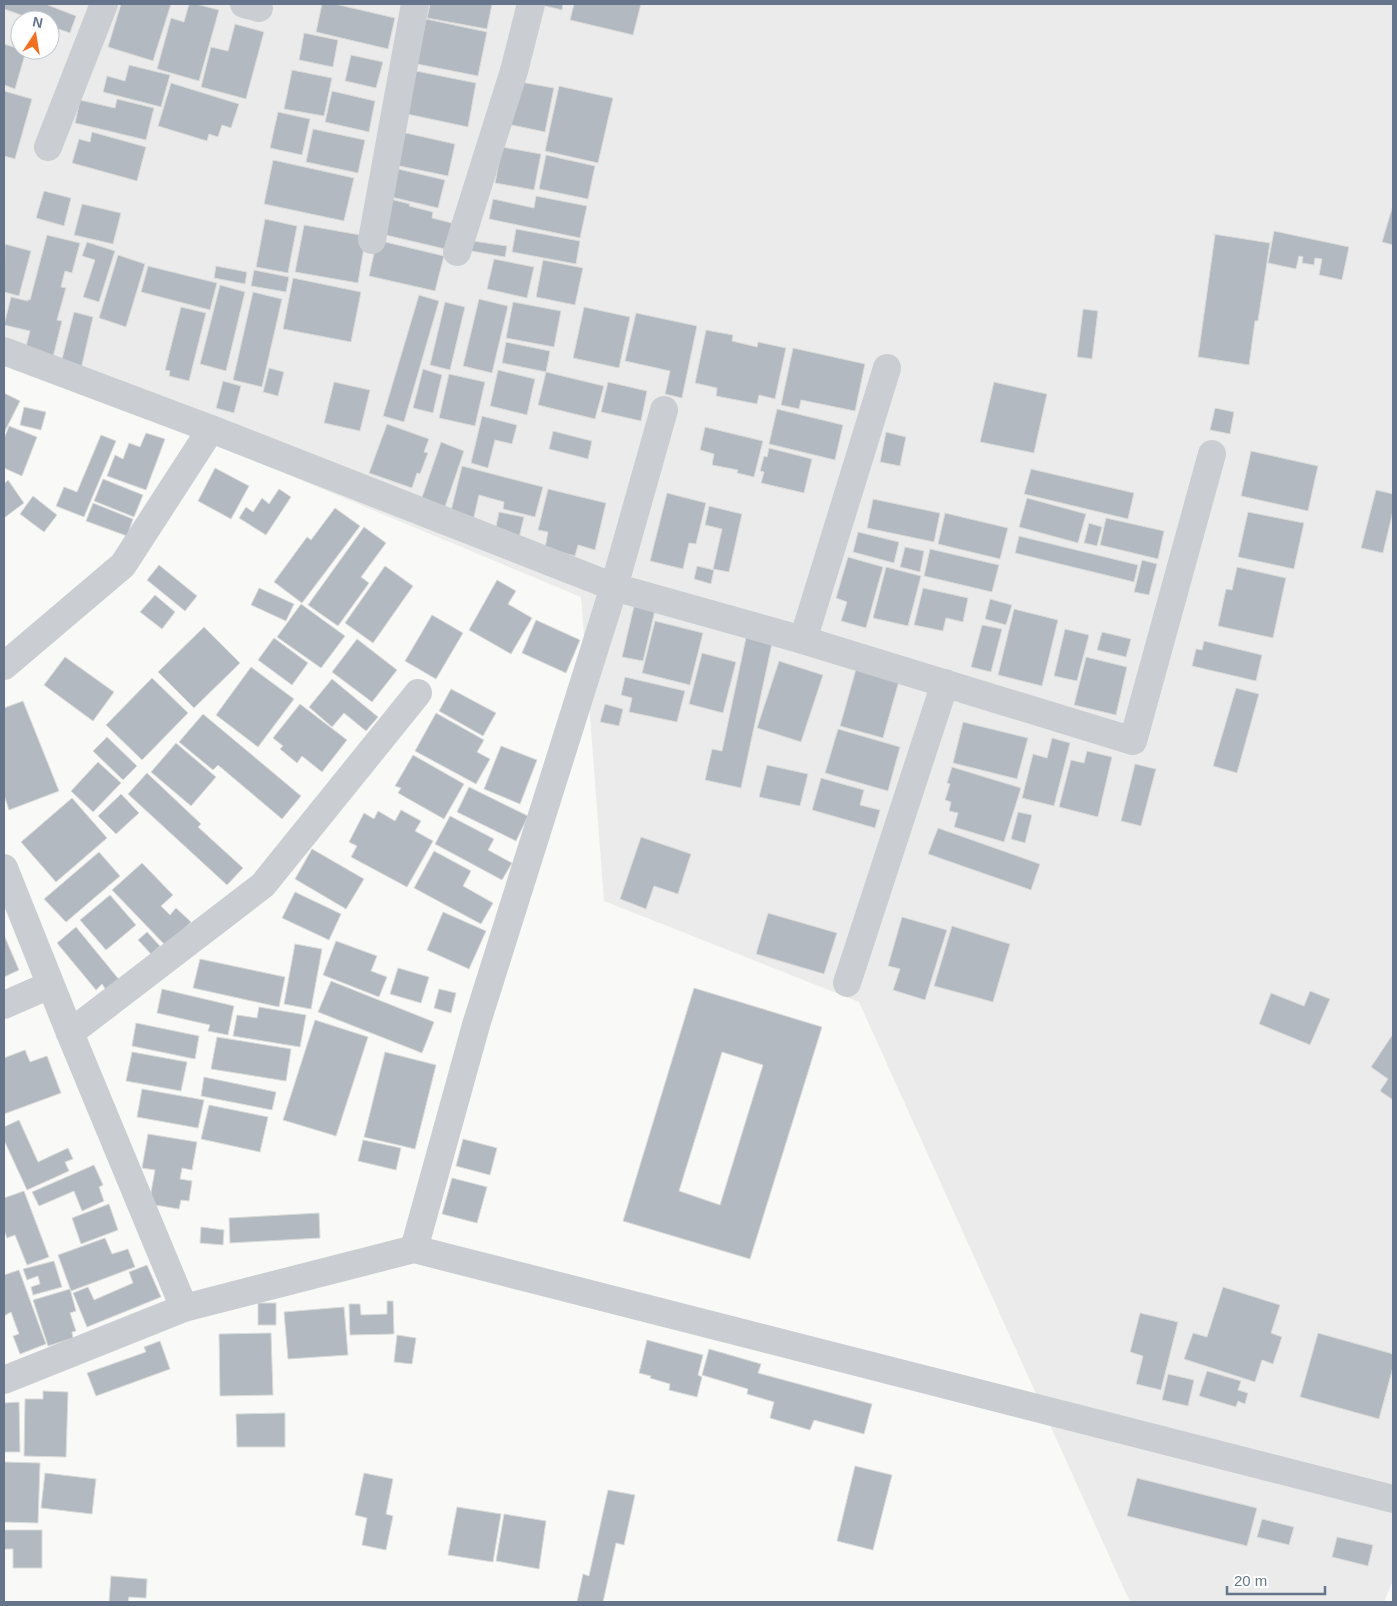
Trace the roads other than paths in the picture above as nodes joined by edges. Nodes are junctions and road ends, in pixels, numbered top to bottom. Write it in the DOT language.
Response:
graph roads {
  1 [pos="104,4"];
  2 [pos="415,4"];
  3 [pos="530,4"];
  4 [pos="48,147"];
  5 [pos="372,240"];
  6 [pos="457,252"];
  7 [pos="4,351"];
  8 [pos="887,368"];
  9 [pos="664,410"];
  10 [pos="211,429"];
  11 [pos="1212,454"];
  12 [pos="614,588"];
  13 [pos="803,640"];
  14 [pos="4,666"];
  15 [pos="945,683"];
  16 [pos="418,693"];
  17 [pos="4,868"];
  18 [pos="847,983"];
  19 [pos="50,985"];
  20 [pos="4,1005"];
  21 [pos="70,1033"];
  22 [pos="414,1249"];
  23 [pos="184,1308"];
  24 [pos="4,1380"];
  25 [pos="1393,1499"];
  1 -- 4 [label="street"];
  2 -- 5 [label="street"];
  3 -- 6 [label="street"];
  7 -- 10 [label="street"];
  8 -- 13 [label="street"];
  9 -- 12 [label="street"];
  10 -- 12 [label="street"];
  10 -- 14 [label="street"];
  11 -- 15 [label="street"];
  12 -- 13 [label="street"];
  12 -- 22 [label="street"];
  13 -- 15 [label="street"];
  15 -- 18 [label="street"];
  16 -- 21 [label="street"];
  17 -- 19 [label="street"];
  19 -- 20 [label="street"];
  19 -- 21 [label="street"];
  21 -- 23 [label="street"];
  22 -- 23 [label="street"];
  22 -- 25 [label="street"];
  23 -- 24 [label="street"];
}
